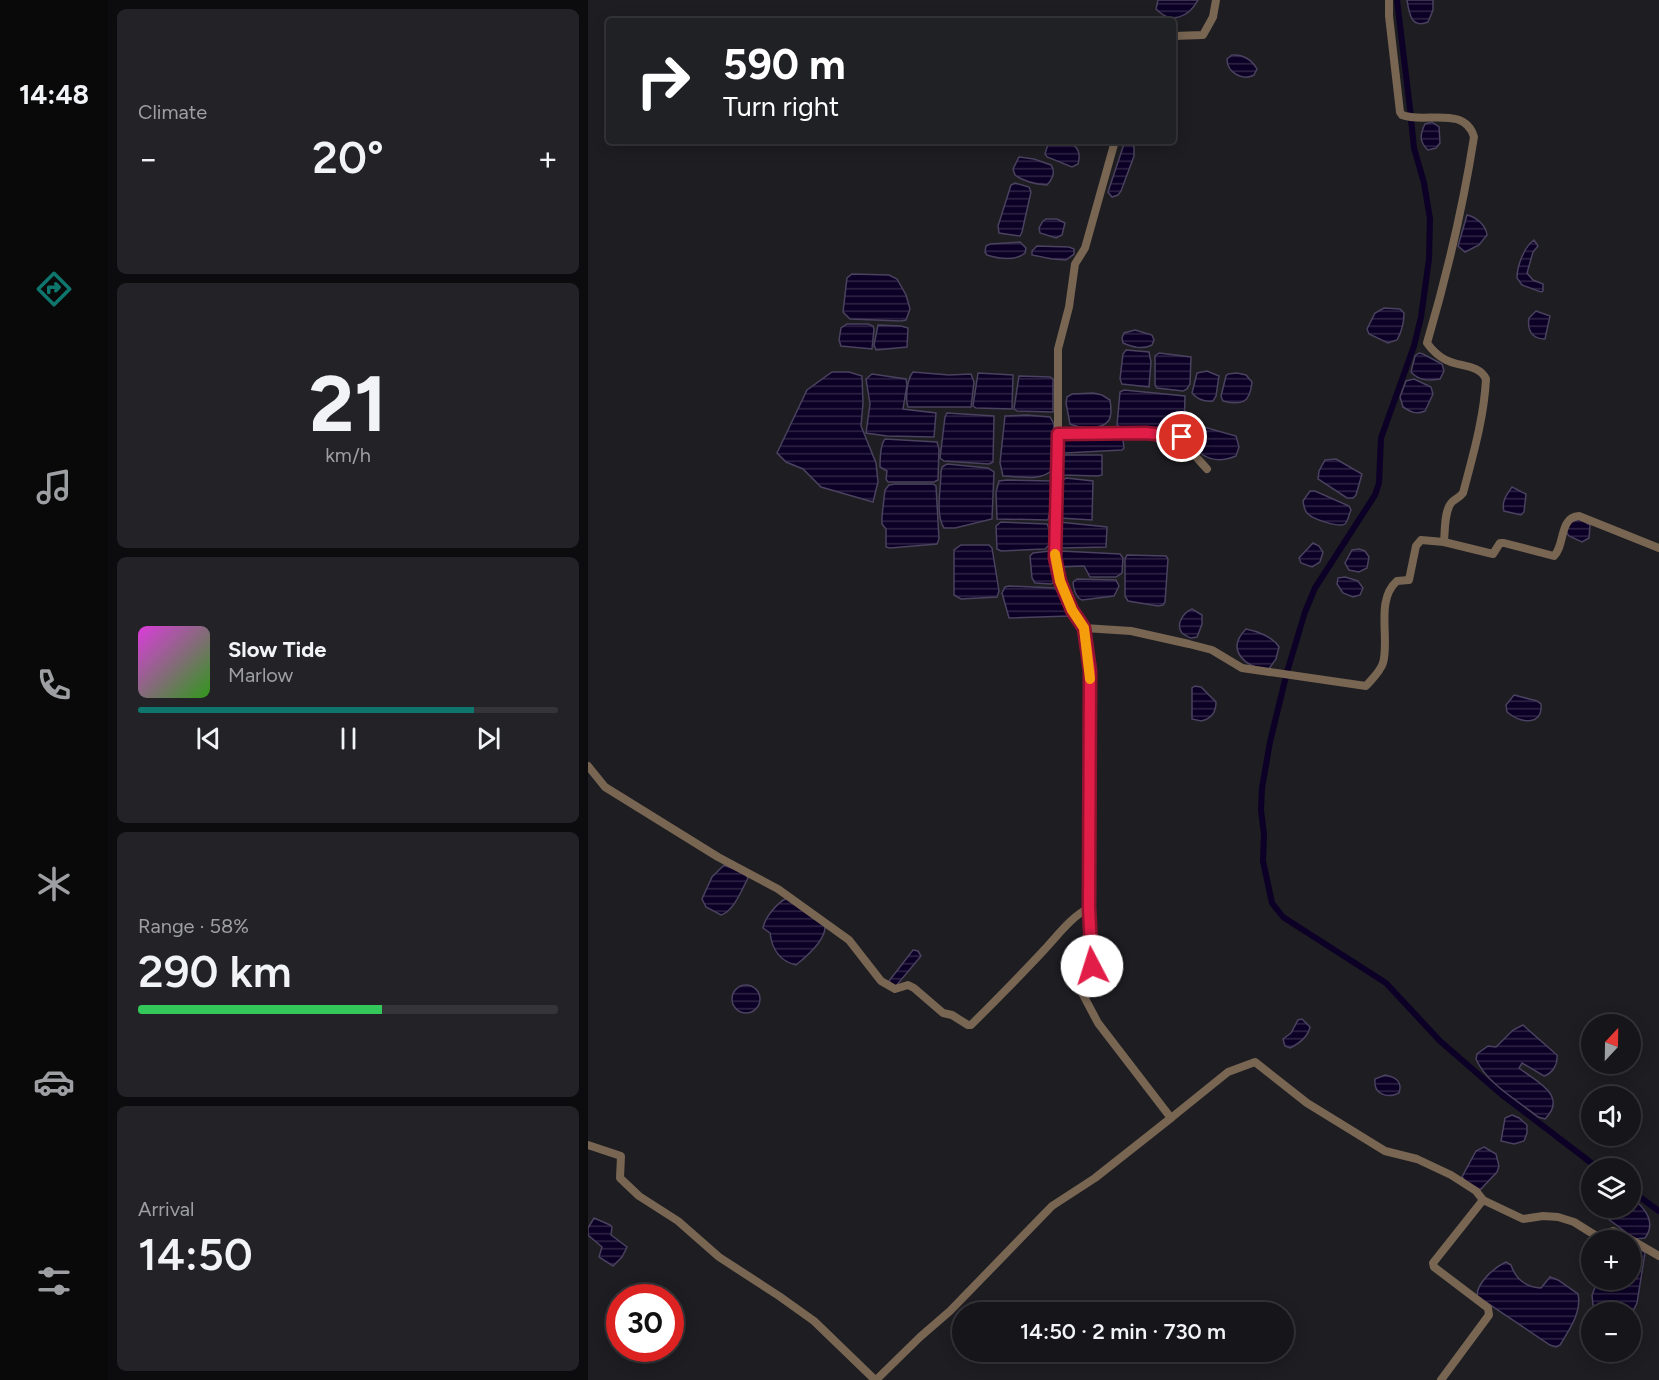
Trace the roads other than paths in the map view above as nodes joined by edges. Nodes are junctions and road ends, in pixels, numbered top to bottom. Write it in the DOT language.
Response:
graph roads {
  1 [pos="1216,0"];
  2 [pos="1389,0"];
  3 [pos="1176,36"];
  4 [pos="1114,144"];
  5 [pos="1058,434"];
  6 [pos="1208,469"];
  7 [pos="1444,542"];
  8 [pos="1659,548"];
  9 [pos="1084,628"];
  10 [pos="588,766"];
  11 [pos="1089,908"];
  12 [pos="1172,1119"];
  13 [pos="588,1145"];
  14 [pos="1483,1200"];
  15 [pos="1659,1256"];
  16 [pos="876,1380"];
  17 [pos="1441,1380"];
  1 -- 3 [label="street"];
  2 -- 7 [label="street"];
  4 -- 5 [label="street"];
  5 -- 6 [label="street"];
  5 -- 9 [label="street"];
  7 -- 8 [label="street"];
  7 -- 9 [label="street"];
  9 -- 11 [label="street"];
  10 -- 11 [label="street"];
  11 -- 12 [label="street"];
  12 -- 14 [label="street"];
  12 -- 16 [label="street"];
  13 -- 16 [label="street"];
  14 -- 15 [label="street"];
  14 -- 17 [label="street"];
}
